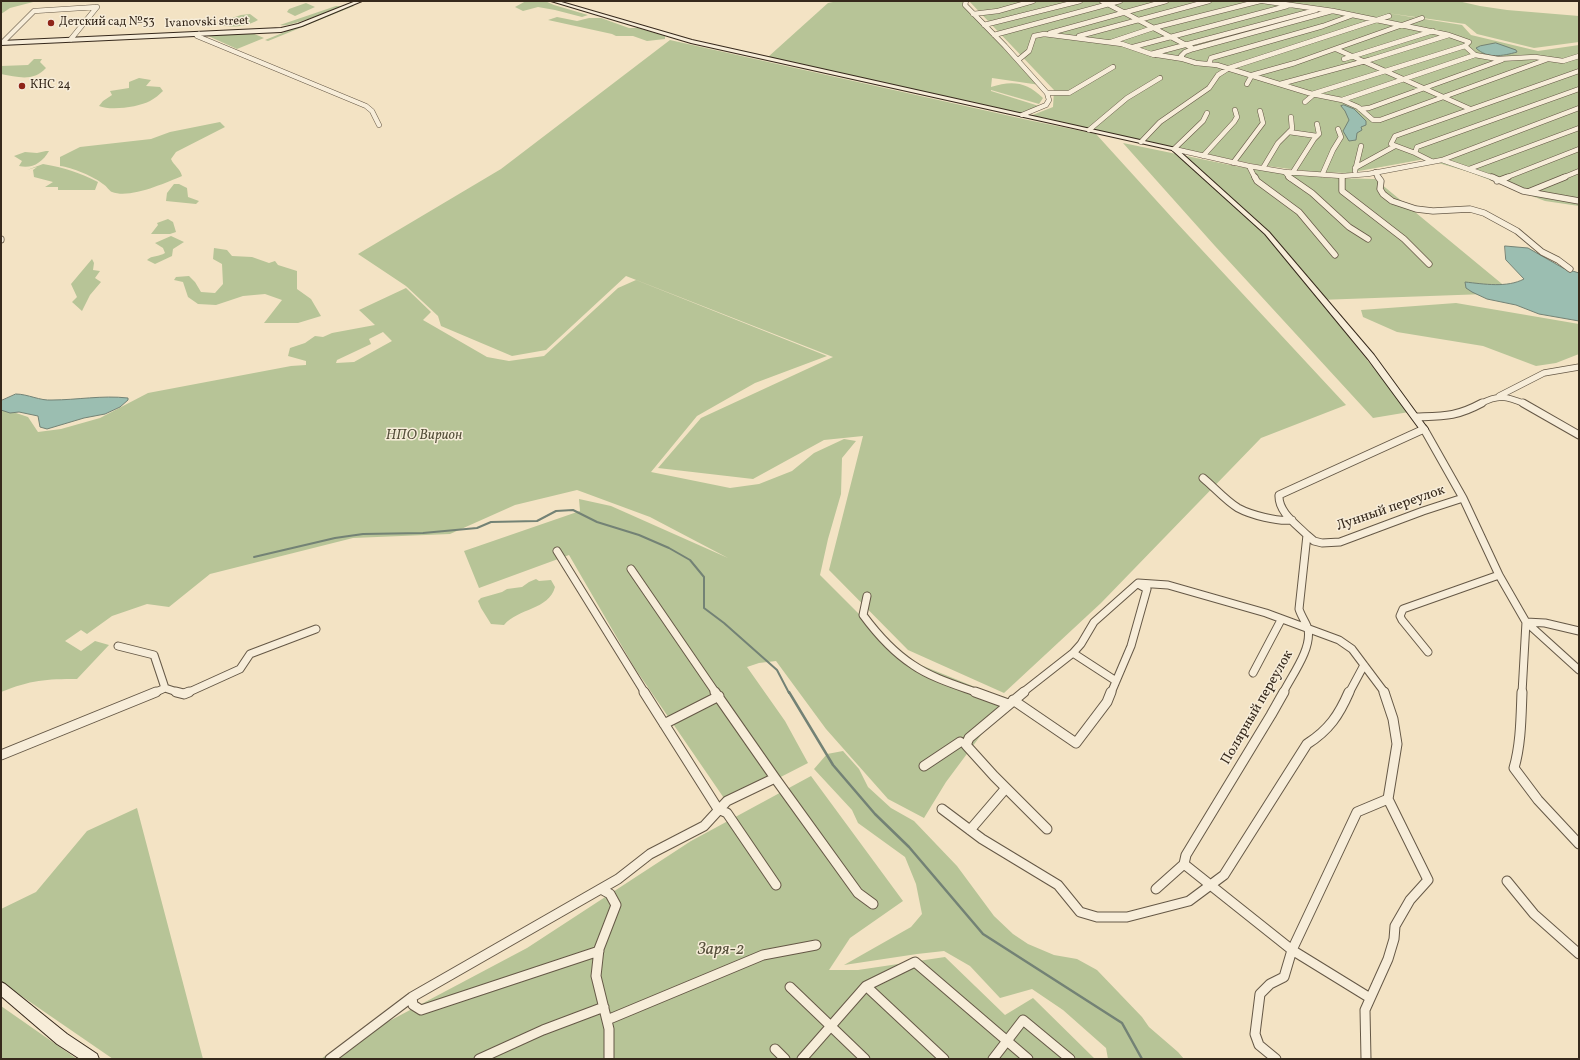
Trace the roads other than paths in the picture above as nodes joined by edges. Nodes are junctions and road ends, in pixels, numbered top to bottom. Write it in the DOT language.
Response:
graph roads {
  1 [pos="360,1"];
  2 [pos="553,1"];
  3 [pos="966,1"];
  4 [pos="1033,1"];
  5 [pos="1080,1"];
  6 [pos="1102,1"];
  7 [pos="1120,1"];
  8 [pos="1166,1"];
  9 [pos="1209,1"];
  10 [pos="1261,1"];
  11 [pos="1108,4"];
  12 [pos="1291,5"];
  13 [pos="1317,8"];
  14 [pos="1332,11"];
  15 [pos="1125,13"];
  16 [pos="973,14"];
  17 [pos="1353,15"];
  18 [pos="1389,16"];
  19 [pos="1422,18"];
  20 [pos="1139,20"];
  21 [pos="1378,20"];
  22 [pos="984,25"];
  23 [pos="1404,25"];
  24 [pos="1153,28"];
  25 [pos="1434,31"];
  26 [pos="199,34"];
  27 [pos="1046,34"];
  28 [pos="994,35"];
  29 [pos="1450,35"];
  30 [pos="1170,36"];
  31 [pos="1076,38"];
  32 [pos="72,39"];
  33 [pos="2,41"];
  34 [pos="1111,42"];
  35 [pos="1186,43"];
  36 [pos="1465,46"];
  37 [pos="1132,47"];
  38 [pos="1193,49"];
  39 [pos="1336,49"];
  40 [pos="1154,55"];
  41 [pos="1475,55"];
  42 [pos="1353,56"];
  43 [pos="1579,56"];
  44 [pos="1504,58"];
  45 [pos="1183,59"];
  46 [pos="1344,59"];
  47 [pos="1548,59"];
  48 [pos="1018,60"];
  49 [pos="1363,62"];
  50 [pos="1209,64"];
  51 [pos="1112,67"];
  52 [pos="1229,68"];
  53 [pos="1383,71"];
  54 [pos="1579,71"];
  55 [pos="1252,75"];
  56 [pos="1160,78"];
  57 [pos="1402,79"];
  58 [pos="1247,84"];
  59 [pos="1280,84"];
  60 [pos="1422,88"];
  61 [pos="1579,89"];
  62 [pos="1047,93"];
  63 [pos="1312,94"];
  64 [pos="1444,98"];
  65 [pos="1342,100"];
  66 [pos="1305,102"];
  67 [pos="1579,108"];
  68 [pos="1360,109"];
  69 [pos="1470,109"];
  70 [pos="1234,110"];
  71 [pos="1260,111"];
  72 [pos="1207,113"];
  73 [pos="1022,115"];
  74 [pos="1291,117"];
  75 [pos="1317,124"];
  76 [pos="379,125"];
  77 [pos="1579,128"];
  78 [pos="1338,129"];
  79 [pos="1089,130"];
  80 [pos="1289,132"];
  81 [pos="1317,136"];
  82 [pos="1141,142"];
  83 [pos="1361,146"];
  84 [pos="1395,146"];
  85 [pos="1174,149"];
  86 [pos="1579,149"];
  87 [pos="1414,154"];
  88 [pos="1203,156"];
  89 [pos="1442,160"];
  90 [pos="1431,161"];
  91 [pos="1233,162"];
  92 [pos="1249,166"];
  93 [pos="1263,168"];
  94 [pos="1355,168"];
  95 [pos="1469,169"];
  96 [pos="1579,171"];
  97 [pos="1285,172"];
  98 [pos="1293,172"];
  99 [pos="1375,172"];
  100 [pos="1322,175"];
  101 [pos="1355,175"];
  102 [pos="1342,176"];
  103 [pos="1497,181"];
  104 [pos="1528,192"];
  105 [pos="1579,197"];
  106 [pos="1568,200"];
  107 [pos="1579,201"];
  108 [pos="1368,239"];
  109 [pos="1335,255"];
  110 [pos="1429,264"];
  111 [pos="1570,269"];
  112 [pos="1579,367"];
  113 [pos="1499,396"];
  114 [pos="1416,417"];
  115 [pos="1424,429"];
  116 [pos="1579,435"];
  117 [pos="1203,478"];
  118 [pos="1462,498"];
  119 [pos="1292,520"];
  120 [pos="1307,535"];
  121 [pos="557,551"];
  122 [pos="631,569"];
  123 [pos="1499,575"];
  124 [pos="1138,583"];
  125 [pos="867,596"];
  126 [pos="1281,620"];
  127 [pos="1526,622"];
  128 [pos="1308,628"];
  129 [pos="316,629"];
  130 [pos="1579,631"];
  131 [pos="118,646"];
  132 [pos="1428,652"];
  133 [pos="1073,653"];
  134 [pos="1364,665"];
  135 [pos="1579,670"];
  136 [pos="1253,673"];
  137 [pos="1116,681"];
  138 [pos="165,688"];
  139 [pos="719,696"];
  140 [pos="1011,702"];
  141 [pos="664,724"];
  142 [pos="960,742"];
  143 [pos="1,755"];
  144 [pos="924,766"];
  145 [pos="775,778"];
  146 [pos="1006,788"];
  147 [pos="1388,799"];
  148 [pos="718,809"];
  149 [pos="942,809"];
  150 [pos="1047,829"];
  151 [pos="970,830"];
  152 [pos="1579,844"];
  153 [pos="1185,860"];
  154 [pos="1508,881"];
  155 [pos="776,885"];
  156 [pos="1211,885"];
  157 [pos="601,889"];
  158 [pos="1156,889"];
  159 [pos="873,904"];
  160 [pos="816,946"];
  161 [pos="599,950"];
  162 [pos="1292,950"];
  163 [pos="1579,954"];
  164 [pos="866,986"];
  165 [pos="790,987"];
  166 [pos="1,988"];
  167 [pos="412,997"];
  168 [pos="1370,998"];
  169 [pos="604,1007"];
  170 [pos="607,1020"];
  171 [pos="832,1027"];
  172 [pos="1007,1041"];
  173 [pos="775,1049"];
  174 [pos="92,1059"];
  175 [pos="330,1059"];
  176 [pos="479,1059"];
  177 [pos="609,1059"];
  178 [pos="785,1059"];
  179 [pos="802,1059"];
  180 [pos="865,1059"];
  181 [pos="944,1059"];
  182 [pos="993,1059"];
  183 [pos="1028,1059"];
  184 [pos="1070,1059"];
  185 [pos="1276,1059"];
  186 [pos="1366,1059"];
  1 -- 26 [label="street, Ivanovski street"];
  2 -- 73 [label="street"];
  3 -- 16 [label="street"];
  4 -- 16 [label="street"];
  5 -- 22 [label="street"];
  6 -- 11 [label="street"];
  7 -- 11 [label="street"];
  8 -- 15 [label="street"];
  9 -- 20 [label="street"];
  10 -- 12 [label="street"];
  10 -- 24 [label="street"];
  11 -- 15 [label="street"];
  11 -- 28 [label="street"];
  12 -- 13 [label="street"];
  12 -- 30 [label="street"];
  13 -- 14 [label="street"];
  13 -- 35 [label="street"];
  14 -- 17 [label="street"];
  14 -- 38 [label="street"];
  15 -- 20 [label="street"];
  15 -- 27 [label="street"];
  16 -- 22 [label="street"];
  17 -- 21 [label="street"];
  17 -- 50 [label="street"];
  18 -- 21 [label="street"];
  19 -- 23 [label="street"];
  20 -- 24 [label="street"];
  20 -- 31 [label="street"];
  21 -- 23 [label="street"];
  21 -- 52 [label="street"];
  22 -- 28 [label="street"];
  23 -- 25 [label="street"];
  23 -- 39 [label="street"];
  24 -- 30 [label="street"];
  24 -- 34 [label="street"];
  25 -- 29 [label="street"];
  25 -- 42 [label="street"];
  26 -- 32 [label="street, Ivanovski street"];
  26 -- 76 [label="street"];
  27 -- 31 [label="street"];
  27 -- 48 [label="street"];
  28 -- 48 [label="street"];
  29 -- 36 [label="street"];
  29 -- 49 [label="street"];
  30 -- 35 [label="street"];
  30 -- 37 [label="street"];
  31 -- 34 [label="street"];
  32 -- 33 [label="street, Ivanovski street"];
  32 -- 33 [label="street"];
  34 -- 37 [label="street"];
  35 -- 38 [label="street"];
  35 -- 40 [label="street"];
  36 -- 41 [label="street"];
  36 -- 53 [label="street"];
  37 -- 40 [label="street"];
  38 -- 45 [label="street"];
  39 -- 42 [label="street"];
  39 -- 55 [label="street"];
  40 -- 45 [label="street"];
  41 -- 44 [label="street"];
  41 -- 57 [label="street"];
  42 -- 46 [label="street"];
  42 -- 49 [label="street"];
  43 -- 47 [label="street"];
  44 -- 47 [label="street"];
  44 -- 60 [label="street"];
  45 -- 50 [label="street"];
  47 -- 64 [label="street"];
  48 -- 62 [label="street"];
  49 -- 53 [label="street"];
  49 -- 59 [label="street"];
  50 -- 52 [label="street"];
  51 -- 62 [label="street"];
  52 -- 55 [label="street"];
  52 -- 82 [label="street"];
  53 -- 57 [label="street"];
  53 -- 63 [label="street"];
  54 -- 69 [label="street"];
  55 -- 58 [label="street"];
  55 -- 59 [label="street"];
  56 -- 79 [label="street"];
  57 -- 60 [label="street"];
  57 -- 65 [label="street"];
  59 -- 63 [label="street"];
  60 -- 64 [label="street"];
  60 -- 68 [label="street"];
  61 -- 87 [label="street"];
  62 -- 73 [label="street"];
  63 -- 65 [label="street"];
  63 -- 66 [label="street"];
  64 -- 68 [label="street"];
  64 -- 69 [label="street"];
  65 -- 68 [label="street"];
  67 -- 89 [label="street"];
  69 -- 84 [label="street"];
  70 -- 88 [label="street"];
  71 -- 91 [label="street"];
  72 -- 85 [label="street"];
  73 -- 79 [label="street"];
  74 -- 80 [label="street"];
  75 -- 81 [label="street"];
  77 -- 95 [label="street"];
  78 -- 100 [label="street"];
  79 -- 82 [label="street"];
  80 -- 81 [label="street"];
  80 -- 93 [label="street"];
  81 -- 98 [label="street"];
  82 -- 85 [label="street"];
  83 -- 94 [label="street"];
  84 -- 87 [label="street"];
  84 -- 94 [label="street"];
  85 -- 88 [label="street"];
  85 -- 114 [label="street"];
  86 -- 103 [label="street"];
  87 -- 90 [label="street"];
  88 -- 91 [label="street"];
  89 -- 90 [label="street"];
  89 -- 95 [label="street"];
  90 -- 99 [label="street"];
  91 -- 92 [label="street"];
  92 -- 93 [label="street"];
  92 -- 109 [label="street"];
  93 -- 97 [label="street"];
  94 -- 101 [label="street"];
  95 -- 103 [label="street"];
  96 -- 104 [label="street"];
  97 -- 98 [label="street"];
  97 -- 108 [label="street"];
  98 -- 100 [label="street"];
  99 -- 101 [label="street"];
  99 -- 111 [label="street"];
  100 -- 102 [label="street"];
  101 -- 102 [label="street"];
  102 -- 110 [label="street"];
  103 -- 104 [label="street"];
  104 -- 106 [label="street"];
  105 -- 106 [label="street"];
  106 -- 107 [label="street"];
  112 -- 113 [label="street"];
  113 -- 114 [label="street"];
  113 -- 116 [label="street"];
  114 -- 115 [label="street"];
  115 -- 118 [label="street"];
  115 -- 119 [label="street"];
  117 -- 119 [label="street"];
  118 -- 120 [label="street, Лунный переулок"];
  118 -- 123 [label="street"];
  119 -- 120 [label="street"];
  120 -- 128 [label="street, Полярный переулок"];
  121 -- 141 [label="street"];
  122 -- 139 [label="street"];
  123 -- 127 [label="street"];
  123 -- 132 [label="street"];
  124 -- 126 [label="street"];
  124 -- 133 [label="street"];
  124 -- 137 [label="street"];
  125 -- 140 [label="street"];
  126 -- 128 [label="street"];
  126 -- 136 [label="street"];
  127 -- 130 [label="street"];
  127 -- 135 [label="street"];
  127 -- 152 [label="street"];
  128 -- 134 [label="street"];
  128 -- 153 [label="street, Полярный переулок"];
  129 -- 138 [label="street"];
  131 -- 138 [label="street"];
  133 -- 137 [label="street"];
  133 -- 140 [label="street"];
  134 -- 147 [label="street"];
  134 -- 156 [label="street"];
  137 -- 140 [label="street"];
  138 -- 143 [label="street"];
  139 -- 141 [label="street"];
  139 -- 145 [label="street"];
  140 -- 146 [label="street"];
  141 -- 148 [label="street"];
  142 -- 144 [label="street"];
  145 -- 148 [label="street"];
  145 -- 159 [label="street"];
  146 -- 150 [label="street"];
  146 -- 151 [label="street"];
  147 -- 162 [label="street"];
  147 -- 168 [label="street"];
  148 -- 155 [label="street"];
  148 -- 157 [label="street"];
  149 -- 151 [label="street"];
  151 -- 156 [label="street"];
  153 -- 156 [label="street"];
  153 -- 158 [label="street, Полярный переулок"];
  154 -- 163 [label="street"];
  156 -- 162 [label="street"];
  157 -- 161 [label="street"];
  157 -- 167 [label="street"];
  160 -- 170 [label="street"];
  161 -- 167 [label="street"];
  161 -- 169 [label="street"];
  162 -- 168 [label="street"];
  162 -- 185 [label="street"];
  164 -- 171 [label="street"];
  164 -- 172 [label="street"];
  164 -- 181 [label="street"];
  165 -- 171 [label="street"];
  166 -- 174 [label="street"];
  167 -- 175 [label="street"];
  168 -- 186 [label="street"];
  169 -- 170 [label="street"];
  169 -- 176 [label="street"];
  170 -- 177 [label="street"];
  171 -- 179 [label="street"];
  171 -- 180 [label="street"];
  172 -- 182 [label="street"];
  172 -- 183 [label="street"];
  172 -- 184 [label="street"];
  173 -- 178 [label="street"];
}
